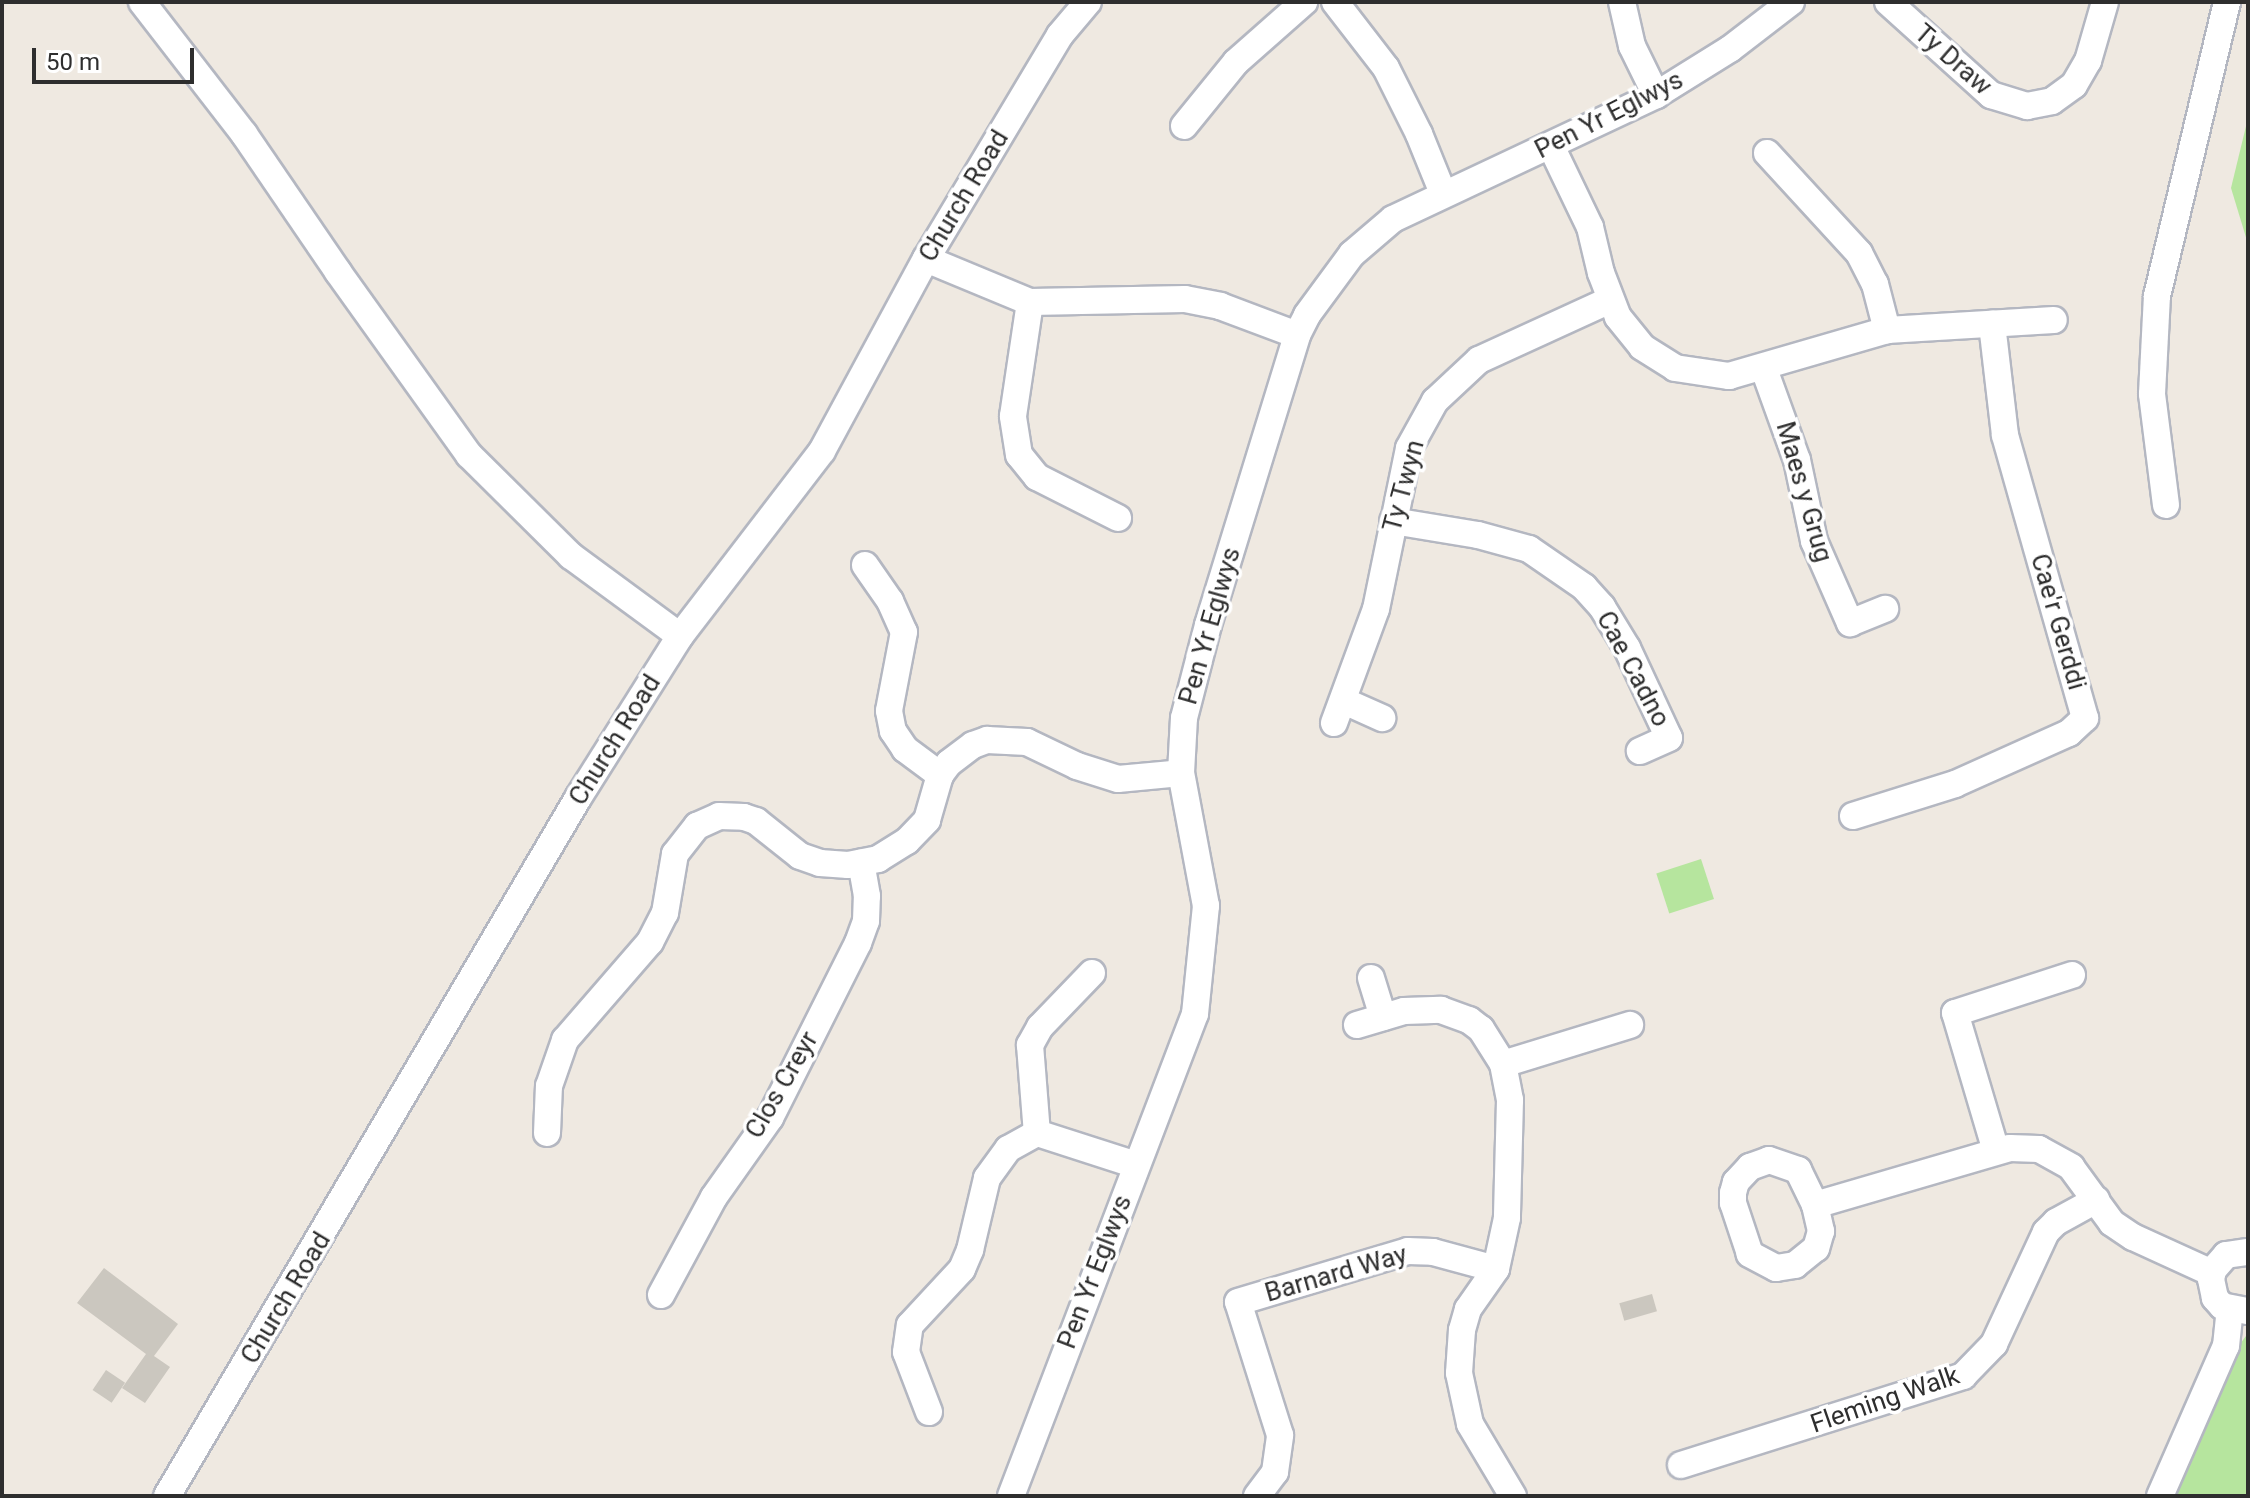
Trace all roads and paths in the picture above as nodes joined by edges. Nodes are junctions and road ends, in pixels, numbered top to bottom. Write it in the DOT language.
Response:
graph roads {
  1 [pos="142,2"];
  2 [pos="1088,2"];
  3 [pos="1304,2"];
  4 [pos="1335,2"];
  5 [pos="1622,2"];
  6 [pos="1791,2"];
  7 [pos="1888,2"];
  8 [pos="2105,2"];
  9 [pos="2227,2"];
  10 [pos="1656,95"];
  11 [pos="1184,126"];
  12 [pos="1551,146"];
  13 [pos="1767,153"];
  14 [pos="1443,193"];
  15 [pos="926,259"];
  16 [pos="1610,300"];
  17 [pos="1030,302"];
  18 [pos="2054,320"];
  19 [pos="1992,324"];
  20 [pos="1887,330"];
  21 [pos="1297,335"];
  22 [pos="1764,369"];
  23 [pos="2166,505"];
  24 [pos="1118,518"];
  25 [pos="1393,521"];
  26 [pos="865,565"];
  27 [pos="1885,609"];
  28 [pos="680,636"];
  29 [pos="1382,718"];
  30 [pos="1640,751"];
  31 [pos="1181,773"];
  32 [pos="940,775"];
  33 [pos="1853,816"];
  34 [pos="861,863"];
  35 [pos="1092,973"];
  36 [pos="2072,975"];
  37 [pos="1371,978"];
  38 [pos="1383,1017"];
  39 [pos="1357,1025"];
  40 [pos="1630,1025"];
  41 [pos="1503,1064"];
  42 [pos="547,1133"];
  43 [pos="1037,1133"];
  44 [pos="1996,1151"];
  45 [pos="1136,1165"];
  46 [pos="2096,1200"];
  47 [pos="1815,1205"];
  48 [pos="2248,1252"];
  49 [pos="1496,1269"];
  50 [pos="2212,1273"];
  51 [pos="661,1295"];
  52 [pos="2239,1311"];
  53 [pos="929,1412"];
  54 [pos="1681,1465"];
  55 [pos="167,1496"];
  56 [pos="1011,1496"];
  57 [pos="1257,1496"];
  58 [pos="1513,1496"];
  59 [pos="2160,1496"];
  1 -- 28 [label="street"];
  2 -- 15 [label="street, Church Road"];
  3 -- 11 [label="street"];
  4 -- 14 [label="street"];
  5 -- 10 [label="street"];
  6 -- 10 [label="street, Pen Yr Eglwys"];
  7 -- 8 [label="street, Ty Draw"];
  9 -- 23 [label="street"];
  10 -- 12 [label="street, Pen Yr Eglwys"];
  12 -- 14 [label="street, Pen Yr Eglwys"];
  12 -- 16 [label="street"];
  13 -- 20 [label="street"];
  14 -- 21 [label="street, Pen Yr Eglwys"];
  15 -- 17 [label="street"];
  15 -- 28 [label="street, Church Road"];
  16 -- 22 [label="street"];
  16 -- 25 [label="street, Ty Twyn"];
  17 -- 21 [label="street"];
  17 -- 24 [label="street"];
  18 -- 19 [label="street"];
  19 -- 20 [label="street"];
  19 -- 33 [label="street, Cae'r Gerddi"];
  20 -- 22 [label="street"];
  21 -- 31 [label="street, Pen Yr Eglwys"];
  22 -- 27 [label="street, Maes y Grug"];
  25 -- 29 [label="street, Ty Twyn"];
  25 -- 30 [label="street, Cae Cadno"];
  26 -- 32 [label="street"];
  28 -- 55 [label="street, Church Road"];
  31 -- 32 [label="street"];
  31 -- 45 [label="street, Pen Yr Eglwys"];
  32 -- 34 [label="street"];
  34 -- 42 [label="street"];
  34 -- 51 [label="street, Clos Creyr"];
  35 -- 43 [label="street"];
  36 -- 44 [label="street"];
  37 -- 38 [label="street"];
  38 -- 39 [label="street"];
  38 -- 41 [label="street"];
  40 -- 41 [label="street"];
  41 -- 49 [label="street"];
  43 -- 45 [label="street"];
  43 -- 53 [label="street"];
  44 -- 46 [label="street"];
  44 -- 47 [label="street"];
  45 -- 56 [label="street, Pen Yr Eglwys"];
  46 -- 50 [label="street"];
  46 -- 54 [label="street, Fleming Walk"];
  48 -- 50 [label="street"];
  49 -- 57 [label="street, Barnard Way"];
  49 -- 58 [label="street"];
  50 -- 52 [label="street"];
  52 -- 59 [label="street"];
}
